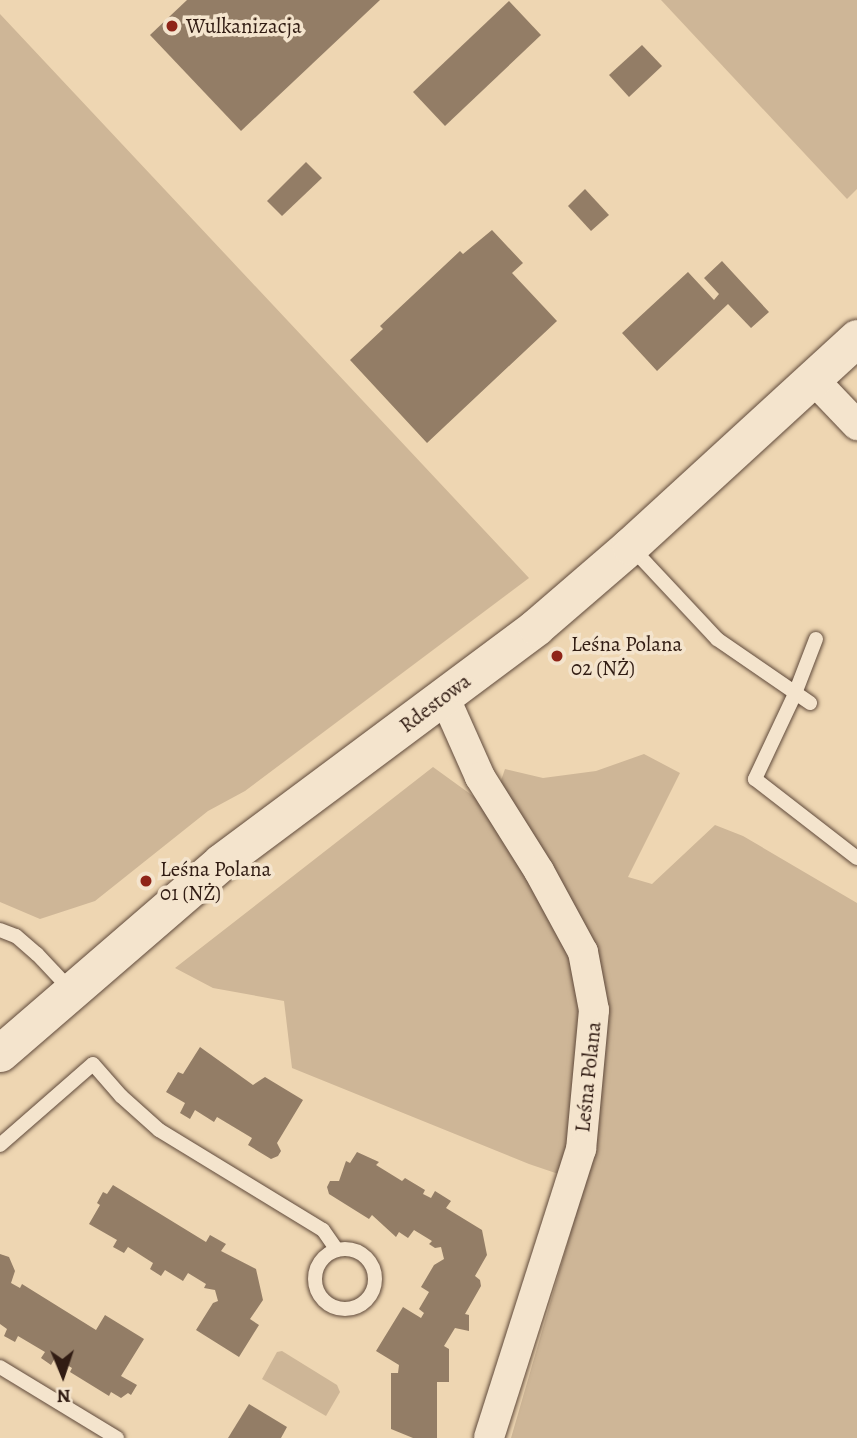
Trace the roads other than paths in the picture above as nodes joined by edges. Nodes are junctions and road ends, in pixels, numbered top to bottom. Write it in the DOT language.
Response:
graph roads {
  1 [pos="857,338"];
  2 [pos="813,379"];
  3 [pos="857,425"];
  4 [pos="630,546"];
  5 [pos="816,639"];
  6 [pos="794,695"];
  7 [pos="444,696"];
  8 [pos="810,704"];
  9 [pos="857,858"];
  10 [pos="0,930"];
  11 [pos="72,991"];
  12 [pos="0,1053"];
  13 [pos="0,1145"];
  14 [pos="337,1250"];
  15 [pos="0,1367"];
  16 [pos="117,1438"];
  17 [pos="489,1438"];
  1 -- 2 [label="street, Rdestowa"];
  2 -- 3 [label="street"];
  2 -- 4 [label="street, Rdestowa"];
  4 -- 6 [label="lane"];
  4 -- 7 [label="street, Rdestowa"];
  5 -- 6 [label="lane"];
  6 -- 8 [label="lane"];
  6 -- 9 [label="lane"];
  7 -- 11 [label="street, Rdestowa"];
  7 -- 17 [label="street, Leśna Polana"];
  10 -- 11 [label="lane"];
  11 -- 12 [label="street, Rdestowa"];
  13 -- 14 [label="lane"];
  14 -- 14 [label="lane"];
  15 -- 16 [label="lane"];
}
